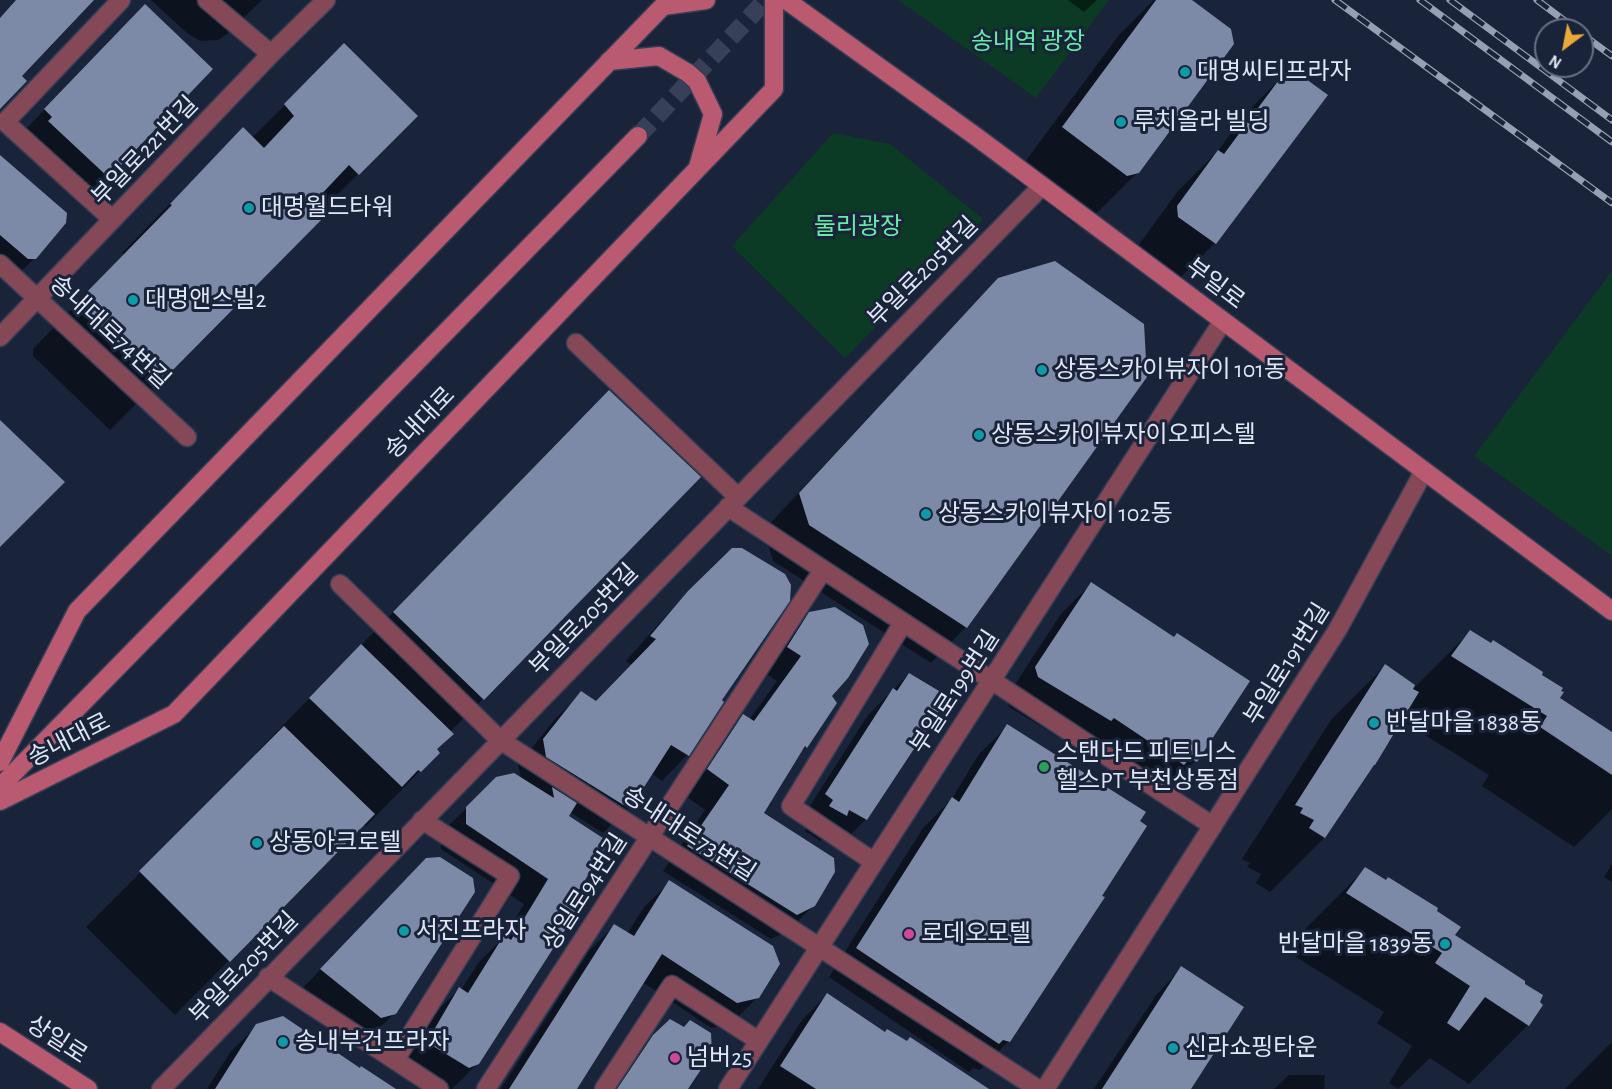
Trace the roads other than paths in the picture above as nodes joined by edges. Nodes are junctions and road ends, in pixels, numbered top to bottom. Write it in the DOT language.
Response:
graph roads {
  1 [pos="121,0"];
  2 [pos="207,0"];
  3 [pos="326,0"];
  4 [pos="706,0"];
  5 [pos="774,0"];
  6 [pos="786,0"];
  7 [pos="271,54"];
  8 [pos="609,61"];
  9 [pos="638,136"];
  10 [pos="697,170"];
  11 [pos="1042,186"];
  12 [pos="112,219"];
  13 [pos="0,264"];
  14 [pos="38,298"];
  15 [pos="1223,321"];
  16 [pos="0,337"];
  17 [pos="576,343"];
  18 [pos="187,437"];
  19 [pos="1424,471"];
  20 [pos="733,502"];
  21 [pos="823,570"];
  22 [pos="340,584"];
  23 [pos="1612,611"];
  24 [pos="903,623"];
  25 [pos="991,681"];
  26 [pos="500,740"];
  27 [pos="0,762"];
  28 [pos="0,787"];
  29 [pos="0,801"];
  30 [pos="422,820"];
  31 [pos="1213,826"];
  32 [pos="650,837"];
  33 [pos="874,862"];
  34 [pos="819,948"];
  35 [pos="268,977"];
  36 [pos="0,1032"];
  37 [pos="759,1041"];
  38 [pos="395,1060"];
  39 [pos="88,1089"];
  40 [pos="161,1089"];
  41 [pos="440,1089"];
  42 [pos="486,1089"];
  43 [pos="604,1089"];
  44 [pos="728,1089"];
  45 [pos="1038,1089"];
  46 [pos="1045,1089"];
  1 -- 12 [label="street"];
  2 -- 7 [label="street"];
  3 -- 7 [label="street, 부일로221번길"];
  4 -- 8 [label="street, 송내대로"];
  5 -- 10 [label="street, 송내대로"];
  6 -- 11 [label="street, 부일로"];
  7 -- 12 [label="street, 부일로221번길"];
  8 -- 10 [label="street"];
  8 -- 27 [label="street, 송내대로"];
  9 -- 28 [label="street, 송내대로"];
  10 -- 29 [label="street, 송내대로"];
  11 -- 15 [label="street, 부일로"];
  11 -- 20 [label="street, 부일로205번길"];
  12 -- 14 [label="street, 부일로221번길"];
  13 -- 14 [label="street, 송내대로74번길"];
  14 -- 16 [label="street, 부일로221번길"];
  14 -- 18 [label="street, 송내대로74번길"];
  15 -- 19 [label="street, 부일로"];
  15 -- 25 [label="street, 부일로199번길"];
  17 -- 20 [label="street"];
  19 -- 23 [label="street, 부일로"];
  19 -- 31 [label="street, 부일로191번길"];
  20 -- 21 [label="street"];
  20 -- 26 [label="street, 부일로205번길"];
  21 -- 24 [label="street"];
  21 -- 32 [label="street, 상일로94번길"];
  22 -- 26 [label="street, 송내대로73번길"];
  24 -- 25 [label="street"];
  24 -- 33 [label="street"];
  25 -- 31 [label="street"];
  25 -- 33 [label="street, 부일로199번길"];
  26 -- 30 [label="street, 부일로205번길"];
  26 -- 32 [label="street, 송내대로73번길"];
  30 -- 35 [label="street, 부일로205번길"];
  30 -- 38 [label="street"];
  31 -- 46 [label="street, 부일로191번길"];
  32 -- 34 [label="street, 송내대로73번길"];
  32 -- 42 [label="street, 상일로94번길"];
  33 -- 34 [label="street, 부일로199번길"];
  34 -- 37 [label="street, 부일로199번길"];
  34 -- 45 [label="street, 송내대로73번길"];
  35 -- 38 [label="street"];
  35 -- 40 [label="street, 부일로205번길"];
  36 -- 39 [label="street, 상일로"];
  37 -- 43 [label="street"];
  37 -- 44 [label="street, 부일로199번길"];
  38 -- 41 [label="street"];
}
